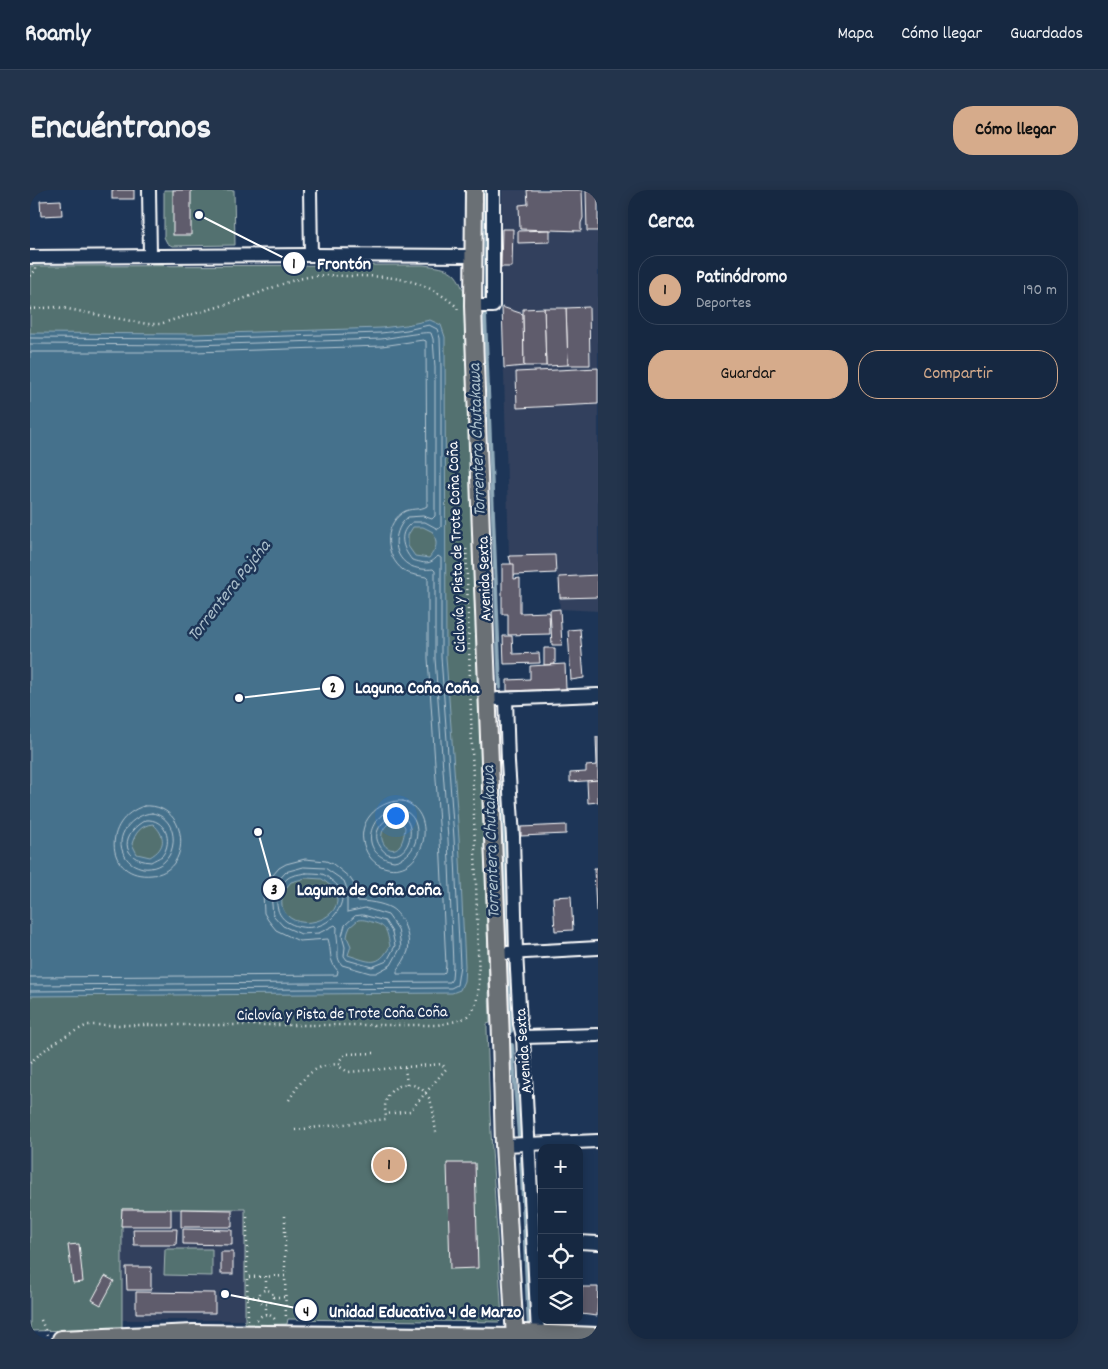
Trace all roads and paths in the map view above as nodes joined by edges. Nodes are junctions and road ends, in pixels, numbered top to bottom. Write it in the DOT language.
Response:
graph roads {
  1 [pos="149,190"];
  2 [pos="310,190"];
  3 [pos="474,190"];
  4 [pos="493,190"];
  5 [pos="310,254"];
  6 [pos="150,255"];
  7 [pos="473,256"];
  8 [pos="30,257"];
  9 [pos="475,306"];
  10 [pos="30,309"];
  11 [pos="458,314"];
  12 [pos="466,539"];
  13 [pos="598,695"];
  14 [pos="506,699"];
  15 [pos="488,700"];
  16 [pos="501,762"];
  17 [pos="598,948"];
  18 [pos="507,953"];
  19 [pos="598,1035"];
  20 [pos="523,1038"];
  21 [pos="374,1053"];
  22 [pos="30,1063"];
  23 [pos="340,1064"];
  24 [pos="405,1067"];
  25 [pos="407,1084"];
  26 [pos="425,1092"];
  27 [pos="289,1100"];
  28 [pos="386,1114"];
  29 [pos="295,1130"];
  30 [pos="436,1132"];
  31 [pos="598,1141"];
  32 [pos="518,1145"];
  33 [pos="284,1216"];
  34 [pos="247,1217"];
  35 [pos="538,1240"];
  36 [pos="583,1242"];
  37 [pos="598,1243"];
  38 [pos="248,1276"];
  39 [pos="266,1276"];
  40 [pos="285,1276"];
  41 [pos="266,1291"];
  42 [pos="248,1297"];
  43 [pos="260,1297"];
  44 [pos="273,1297"];
  45 [pos="286,1297"];
  46 [pos="266,1304"];
  47 [pos="266,1314"];
  48 [pos="42,1320"];
  49 [pos="248,1321"];
  50 [pos="256,1321"];
  51 [pos="276,1321"];
  52 [pos="286,1321"];
  53 [pos="528,1336"];
  54 [pos="598,1336"];
  55 [pos="142,1337"];
  56 [pos="48,1339"];
  57 [pos="61,1339"];
  1 -- 6 [label="street"];
  2 -- 5 [label="street"];
  3 -- 7 [label="main road, Avenida Sexta"];
  4 -- 9 [label="street"];
  5 -- 6 [label="street"];
  5 -- 7 [label="street"];
  6 -- 8 [label="street"];
  7 -- 9 [label="main road, Avenida Sexta"];
  9 -- 15 [label="main road, Avenida Sexta"];
  10 -- 11 [label="path"];
  12 -- 22 [label="path, Ciclovía y Pista de Trote Coña Coña"];
  13 -- 14 [label="street"];
  14 -- 15 [label="street"];
  14 -- 16 [label="street, Avenida Sexta"];
  15 -- 16 [label="main road, Avenida Sexta"];
  16 -- 18 [label="main road, Avenida Sexta"];
  17 -- 18 [label="street"];
  18 -- 20 [label="street, Avenida Sexta"];
  18 -- 32 [label="main road, Avenida Sexta"];
  19 -- 20 [label="street"];
  20 -- 32 [label="street, Avenida Sexta"];
  21 -- 23 [label="path"];
  23 -- 24 [label="path"];
  23 -- 27 [label="path"];
  24 -- 25 [label="path"];
  24 -- 26 [label="path"];
  25 -- 26 [label="path"];
  25 -- 28 [label="path"];
  26 -- 28 [label="path"];
  26 -- 30 [label="path"];
  28 -- 29 [label="path"];
  31 -- 32 [label="street"];
  32 -- 35 [label="street, Avenida Sexta"];
  32 -- 53 [label="main road, Avenida Sexta"];
  33 -- 40 [label="path"];
  34 -- 38 [label="path"];
  35 -- 53 [label="street, Avenida Sexta"];
  36 -- 37 [label="street"];
  38 -- 39 [label="path"];
  38 -- 42 [label="path"];
  39 -- 40 [label="path"];
  39 -- 41 [label="path"];
  40 -- 45 [label="path"];
  41 -- 43 [label="path"];
  41 -- 44 [label="path"];
  42 -- 43 [label="path"];
  42 -- 49 [label="path"];
  43 -- 46 [label="path"];
  44 -- 45 [label="path"];
  44 -- 46 [label="path"];
  45 -- 52 [label="path"];
  46 -- 47 [label="path"];
  47 -- 50 [label="path"];
  47 -- 51 [label="path"];
  48 -- 56 [label="path"];
  53 -- 54 [label="main road"];
  53 -- 55 [label="main road"];
  55 -- 57 [label="main road"];
}
